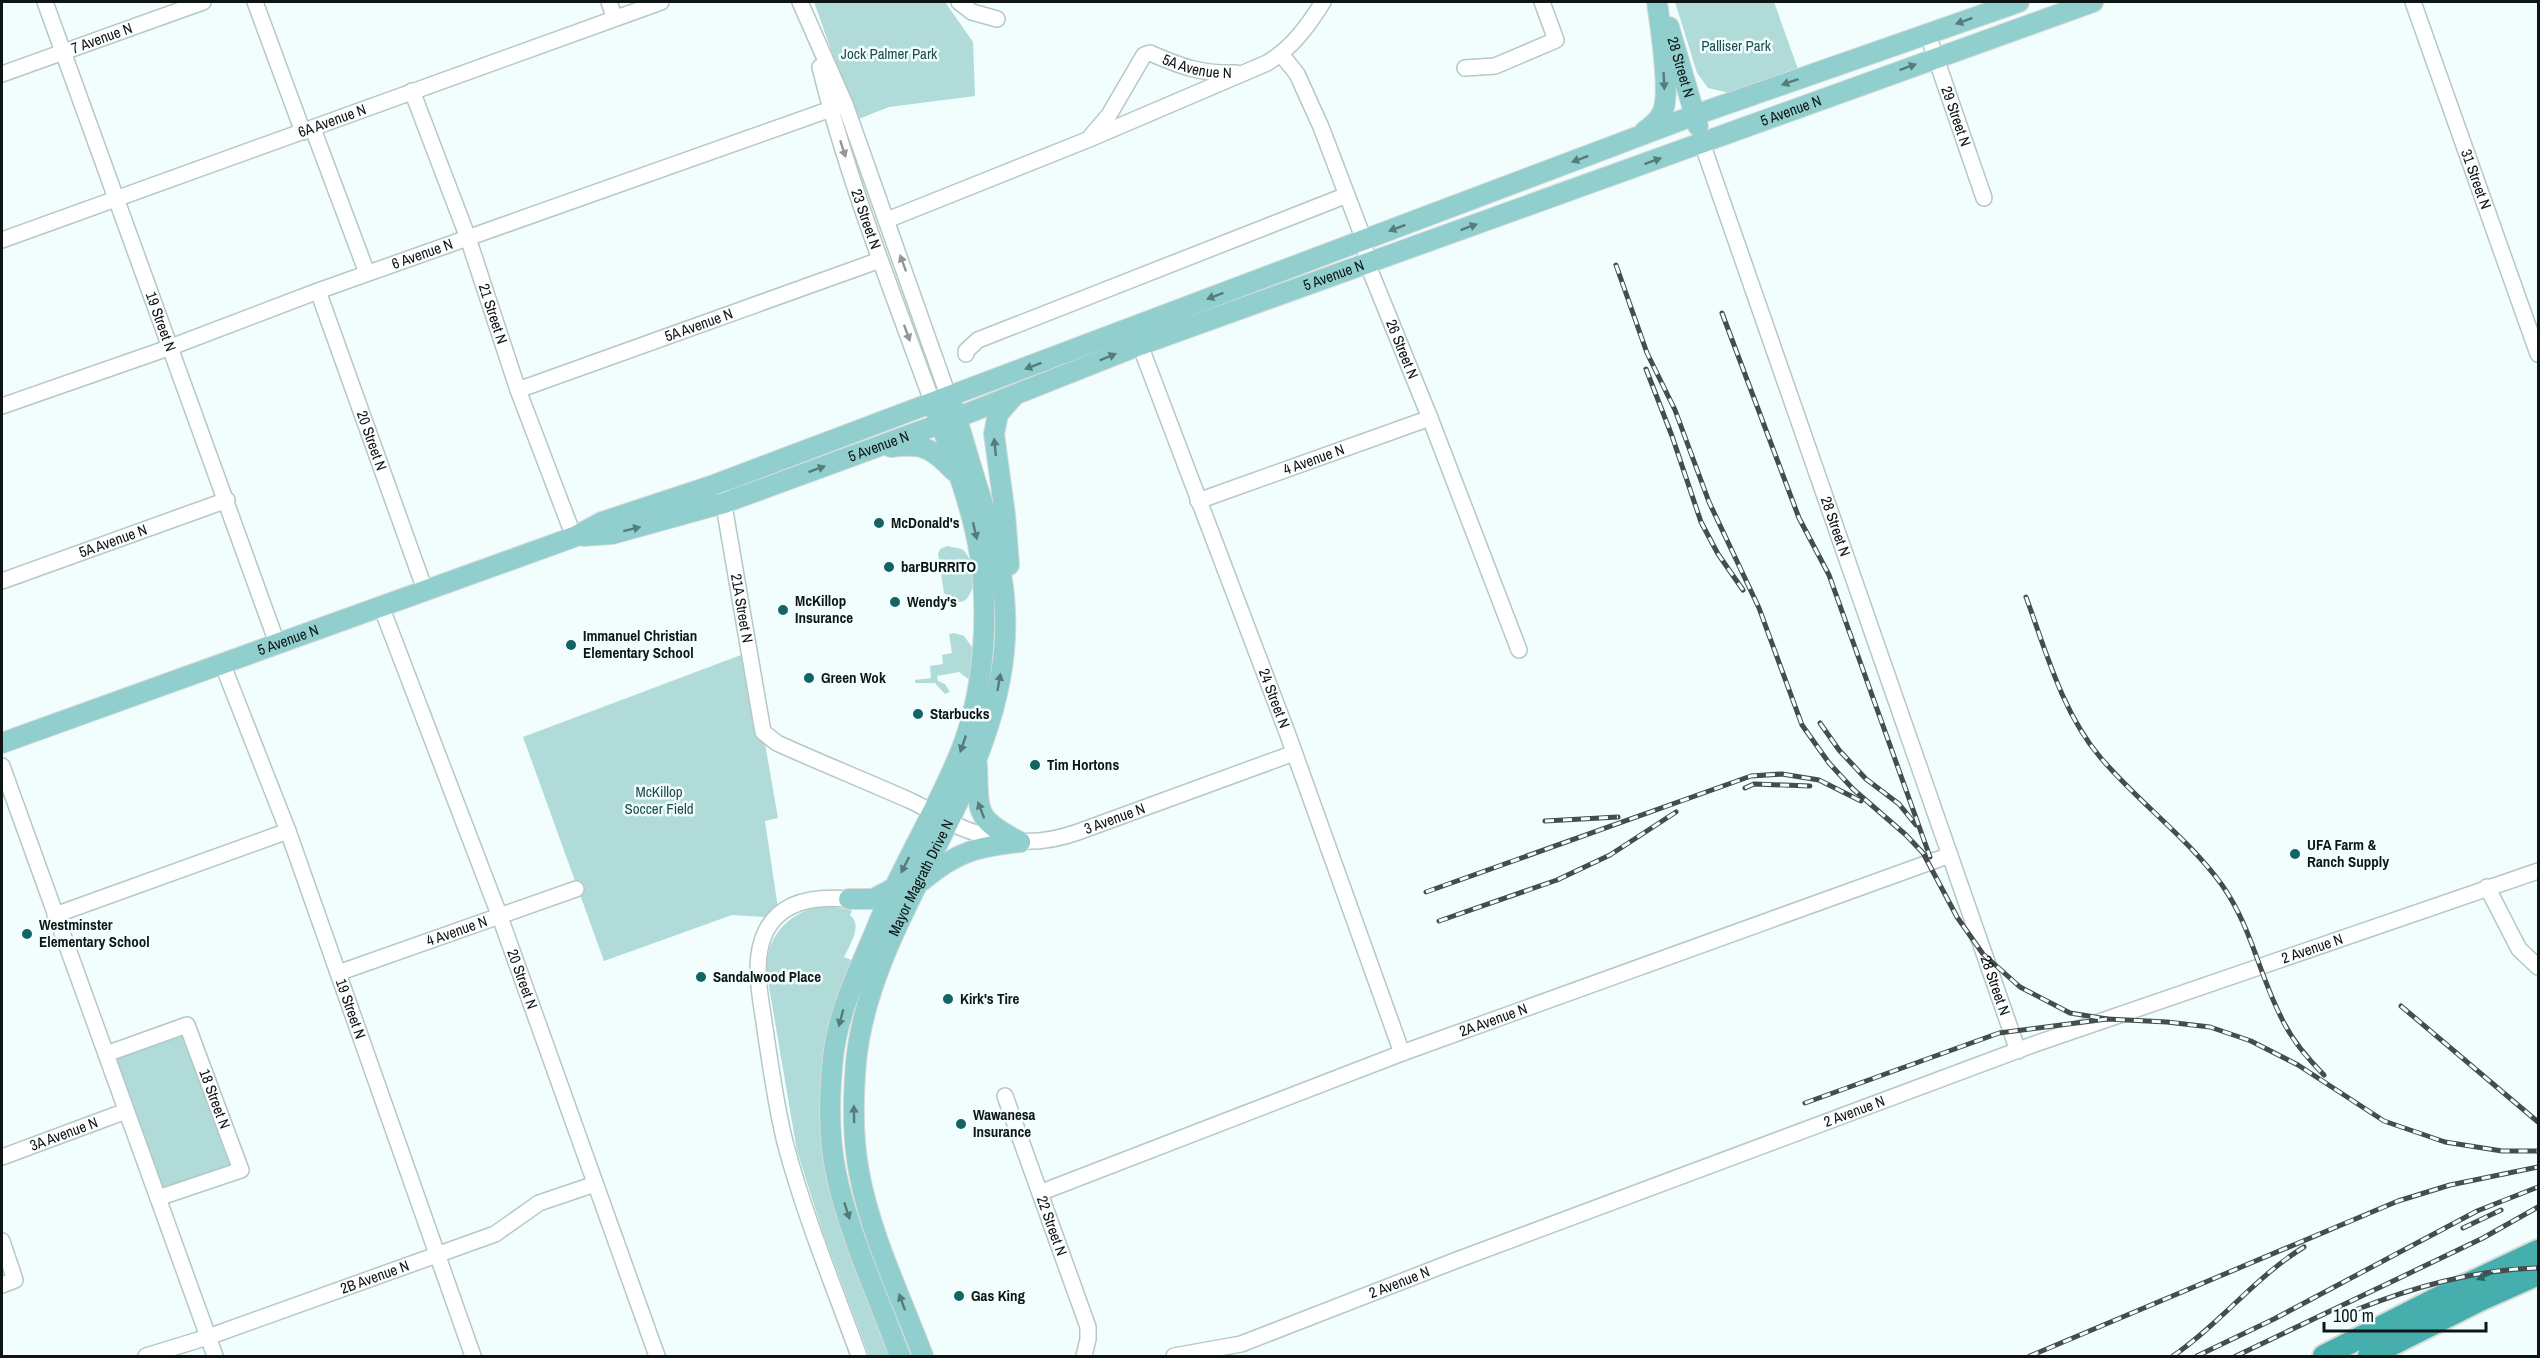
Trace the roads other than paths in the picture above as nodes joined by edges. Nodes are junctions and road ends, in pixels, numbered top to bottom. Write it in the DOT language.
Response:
graph roads {
  1 [pos="45,2"];
  2 [pos="203,2"];
  3 [pos="255,2"];
  4 [pos="609,2"];
  5 [pos="661,2"];
  6 [pos="800,2"];
  7 [pos="959,2"];
  8 [pos="1323,2"];
  9 [pos="1542,2"];
  10 [pos="1659,2"];
  11 [pos="2019,2"];
  12 [pos="2092,2"];
  13 [pos="2413,2"];
  14 [pos="615,18"];
  15 [pos="997,19"];
  16 [pos="1928,35"];
  17 [pos="64,52"];
  18 [pos="1281,54"];
  19 [pos="1935,57"];
  20 [pos="1465,68"];
  21 [pos="1246,73"];
  22 [pos="2,74"];
  23 [pos="412,91"];
  24 [pos="837,107"];
  25 [pos="1695,115"];
  26 [pos="308,130"];
  27 [pos="1635,139"];
  28 [pos="1087,140"];
  29 [pos="1702,143"];
  30 [pos="1347,195"];
  31 [pos="117,198"];
  32 [pos="1984,198"];
  33 [pos="887,220"];
  34 [pos="468,238"];
  35 [pos="2,240"];
  36 [pos="1364,240"];
  37 [pos="880,260"];
  38 [pos="1367,263"];
  39 [pos="367,273"];
  40 [pos="318,291"];
  41 [pos="1140,345"];
  42 [pos="171,347"];
  43 [pos="966,354"];
  44 [pos="2538,354"];
  45 [pos="518,390"];
  46 [pos="1015,395"];
  47 [pos="941,401"];
  48 [pos="2,406"];
  49 [pos="1430,418"];
  50 [pos="948,421"];
  51 [pos="867,451"];
  52 [pos="958,475"];
  53 [pos="720,483"];
  54 [pos="227,501"];
  55 [pos="1198,501"];
  56 [pos="724,502"];
  57 [pos="574,537"];
  58 [pos="2,581"];
  59 [pos="425,590"];
  60 [pos="381,606"];
  61 [pos="1005,610"];
  62 [pos="277,643"];
  63 [pos="1519,650"];
  64 [pos="222,663"];
  65 [pos="763,732"];
  66 [pos="2,743"];
  67 [pos="1294,753"];
  68 [pos="976,758"];
  69 [pos="2,766"];
  70 [pos="940,818"];
  71 [pos="288,831"];
  72 [pos="1020,842"];
  73 [pos="1950,855"];
  74 [pos="2538,871"];
  75 [pos="916,887"];
  76 [pos="2487,887"];
  77 [pos="576,889"];
  78 [pos="892,889"];
  79 [pos="849,899"];
  80 [pos="55,915"];
  81 [pos="500,917"];
  82 [pos="875,932"];
  83 [pos="2538,968"];
  84 [pos="338,973"];
  85 [pos="2018,1051"];
  86 [pos="1402,1053"];
  87 [pos="106,1054"];
  88 [pos="1005,1096"];
  89 [pos="126,1112"];
  90 [pos="2,1156"];
  91 [pos="595,1184"];
  92 [pos="1042,1192"];
  93 [pos="158,1198"];
  94 [pos="2,1240"];
  95 [pos="2538,1251"];
  96 [pos="438,1255"];
  97 [pos="2538,1274"];
  98 [pos="8,1282"];
  99 [pos="208,1337"];
  100 [pos="146,1356"];
  101 [pos="215,1356"];
  102 [pos="473,1356"];
  103 [pos="657,1356"];
  104 [pos="858,1356"];
  105 [pos="900,1356"];
  106 [pos="922,1356"];
  107 [pos="1084,1356"];
  108 [pos="1174,1356"];
  109 [pos="2324,1356"];
  110 [pos="2369,1356"];
  1 -- 17 [label="street, 19 Street N"];
  2 -- 17 [label="street, 7 Avenue N"];
  3 -- 26 [label="street"];
  4 -- 14 [label="street"];
  5 -- 14 [label="street, 6A Avenue N"];
  6 -- 24 [label="street, 23 Street N"];
  7 -- 15 [label="street"];
  8 -- 18 [label="street, 5A Avenue N"];
  9 -- 20 [label="street"];
  10 -- 25 [label="main road, 28 Street N"];
  10 -- 27 [label="main road, one-way"];
  11 -- 16 [label="main road, 5 Avenue N, one-way"];
  12 -- 19 [label="main road, 5 Avenue N"];
  13 -- 44 [label="street, 31 Street N"];
  14 -- 23 [label="street, 6A Avenue N"];
  16 -- 19 [label="street, 29 Street N"];
  16 -- 25 [label="main road, 5 Avenue N, one-way"];
  17 -- 22 [label="street, 7 Avenue N"];
  17 -- 31 [label="street, 19 Street N"];
  18 -- 21 [label="street, 5A Avenue N"];
  18 -- 30 [label="street, 26 Street N"];
  29 -- 19 [label="main road, 5 Avenue N, one-way"];
  19 -- 32 [label="street, 29 Street N"];
  21 -- 28 [label="street, 5A Avenue N"];
  21 -- 28 [label="street, 5A Avenue N"];
  23 -- 26 [label="street, 6A Avenue N"];
  23 -- 34 [label="street, 21 Street N"];
  24 -- 33 [label="street, 23 Street N"];
  24 -- 34 [label="street, 6 Avenue N"];
  24 -- 37 [label="street, 23 Street N, one-way"];
  25 -- 27 [label="main road, 5 Avenue N"];
  25 -- 29 [label="main road, 28 Street N"];
  26 -- 31 [label="street, 6A Avenue N"];
  26 -- 39 [label="street"];
  27 -- 36 [label="main road, 5 Avenue N, one-way"];
  28 -- 33 [label="street, 5A Avenue N"];
  38 -- 29 [label="main road, 5 Avenue N, one-way"];
  29 -- 73 [label="street, 28 Street N"];
  30 -- 36 [label="street, 26 Street N"];
  30 -- 43 [label="street"];
  31 -- 35 [label="street, 6A Avenue N"];
  31 -- 42 [label="street, 19 Street N"];
  47 -- 33 [label="street, 23 Street N, one-way"];
  34 -- 39 [label="street, 6 Avenue N"];
  34 -- 45 [label="street, 21 Street N"];
  36 -- 38 [label="street, 26 Street N"];
  36 -- 47 [label="main road, 5 Avenue N, one-way"];
  37 -- 45 [label="street, 5A Avenue N"];
  37 -- 47 [label="street, 23 Street N, one-way"];
  38 -- 41 [label="main road, 5 Avenue N"];
  38 -- 49 [label="street, 26 Street N"];
  39 -- 40 [label="street, 6 Avenue N"];
  40 -- 42 [label="street, 6 Avenue N"];
  40 -- 59 [label="street, 20 Street N"];
  46 -- 41 [label="main road, 5 Avenue N, one-way"];
  41 -- 55 [label="street, 24 Street N"];
  42 -- 48 [label="street, 6 Avenue N"];
  42 -- 54 [label="street, 19 Street N"];
  45 -- 57 [label="street, 21 Street N"];
  46 -- 50 [label="main road, 5 Avenue N"];
  61 -- 46 [label="main road, one-way"];
  47 -- 50 [label="main road, Mayor Magrath Drive N"];
  47 -- 53 [label="main road, 5 Avenue N"];
  49 -- 55 [label="street, 4 Avenue N"];
  49 -- 63 [label="street, 26 Street N"];
  50 -- 51 [label="main road, 5 Avenue N"];
  50 -- 52 [label="main road, Mayor Magrath Drive N"];
  50 -- 61 [label="main road, Mayor Magrath Drive N"];
  51 -- 52 [label="main road"];
  56 -- 51 [label="main road, 5 Avenue N, one-way"];
  52 -- 70 [label="main road, Mayor Magrath Drive N, one-way"];
  53 -- 56 [label="street, 21A Street N"];
  53 -- 57 [label="main road, 5 Avenue N"];
  54 -- 58 [label="street, 5A Avenue N"];
  54 -- 62 [label="street, 19 Street N"];
  55 -- 67 [label="street, 24 Street N"];
  57 -- 56 [label="main road, 5 Avenue N, one-way"];
  56 -- 65 [label="street, 21A Street N"];
  57 -- 59 [label="main road, 5 Avenue N"];
  59 -- 60 [label="main road, 5 Avenue N"];
  60 -- 62 [label="main road, 5 Avenue N"];
  60 -- 81 [label="street, 20 Street N"];
  68 -- 61 [label="main road, Mayor Magrath Drive N, one-way"];
  62 -- 64 [label="main road, 5 Avenue N"];
  64 -- 66 [label="main road, 5 Avenue N"];
  64 -- 71 [label="street, 19 Street N"];
  65 -- 70 [label="street, 3 Avenue N"];
  67 -- 72 [label="street, 3 Avenue N"];
  67 -- 86 [label="street, 24 Street N"];
  68 -- 70 [label="main road, Mayor Magrath Drive N"];
  72 -- 68 [label="main road, one-way"];
  69 -- 80 [label="street"];
  70 -- 72 [label="street, 3 Avenue N"];
  70 -- 75 [label="main road, Mayor Magrath Drive N"];
  70 -- 78 [label="main road, Mayor Magrath Drive N, one-way"];
  71 -- 80 [label="street"];
  71 -- 84 [label="street, 19 Street N"];
  72 -- 75 [label="main road"];
  73 -- 85 [label="street, 28 Street N"];
  73 -- 86 [label="street, 2A Avenue N"];
  74 -- 76 [label="street, 2 Avenue N"];
  106 -- 75 [label="main road, Mayor Magrath Drive N, one-way"];
  76 -- 83 [label="street"];
  76 -- 85 [label="street, 2 Avenue N"];
  77 -- 81 [label="street, 4 Avenue N"];
  78 -- 79 [label="main road"];
  78 -- 82 [label="main road, Mayor Magrath Drive N"];
  79 -- 82 [label="main road"];
  79 -- 104 [label="street"];
  80 -- 87 [label="street"];
  81 -- 84 [label="street, 4 Avenue N"];
  81 -- 91 [label="street, 20 Street N"];
  82 -- 105 [label="main road, Mayor Magrath Drive N, one-way"];
  84 -- 96 [label="street, 19 Street N"];
  85 -- 108 [label="street, 2 Avenue N"];
  86 -- 92 [label="street, 2A Avenue N"];
  87 -- 89 [label="street"];
  87 -- 93 [label="street, 18 Street N"];
  88 -- 92 [label="street, 22 Street N"];
  89 -- 90 [label="street, 3A Avenue N"];
  89 -- 93 [label="street"];
  91 -- 96 [label="street, 2B Avenue N"];
  91 -- 103 [label="street, 20 Street N"];
  92 -- 107 [label="street, 22 Street N"];
  93 -- 99 [label="street"];
  94 -- 98 [label="street"];
  95 -- 109 [label="highway, one-way"];
  96 -- 99 [label="street, 2B Avenue N"];
  96 -- 102 [label="street, 19 Street N"];
  97 -- 110 [label="highway"];
  99 -- 100 [label="street, 2B Avenue N"];
  99 -- 101 [label="street"];
}
